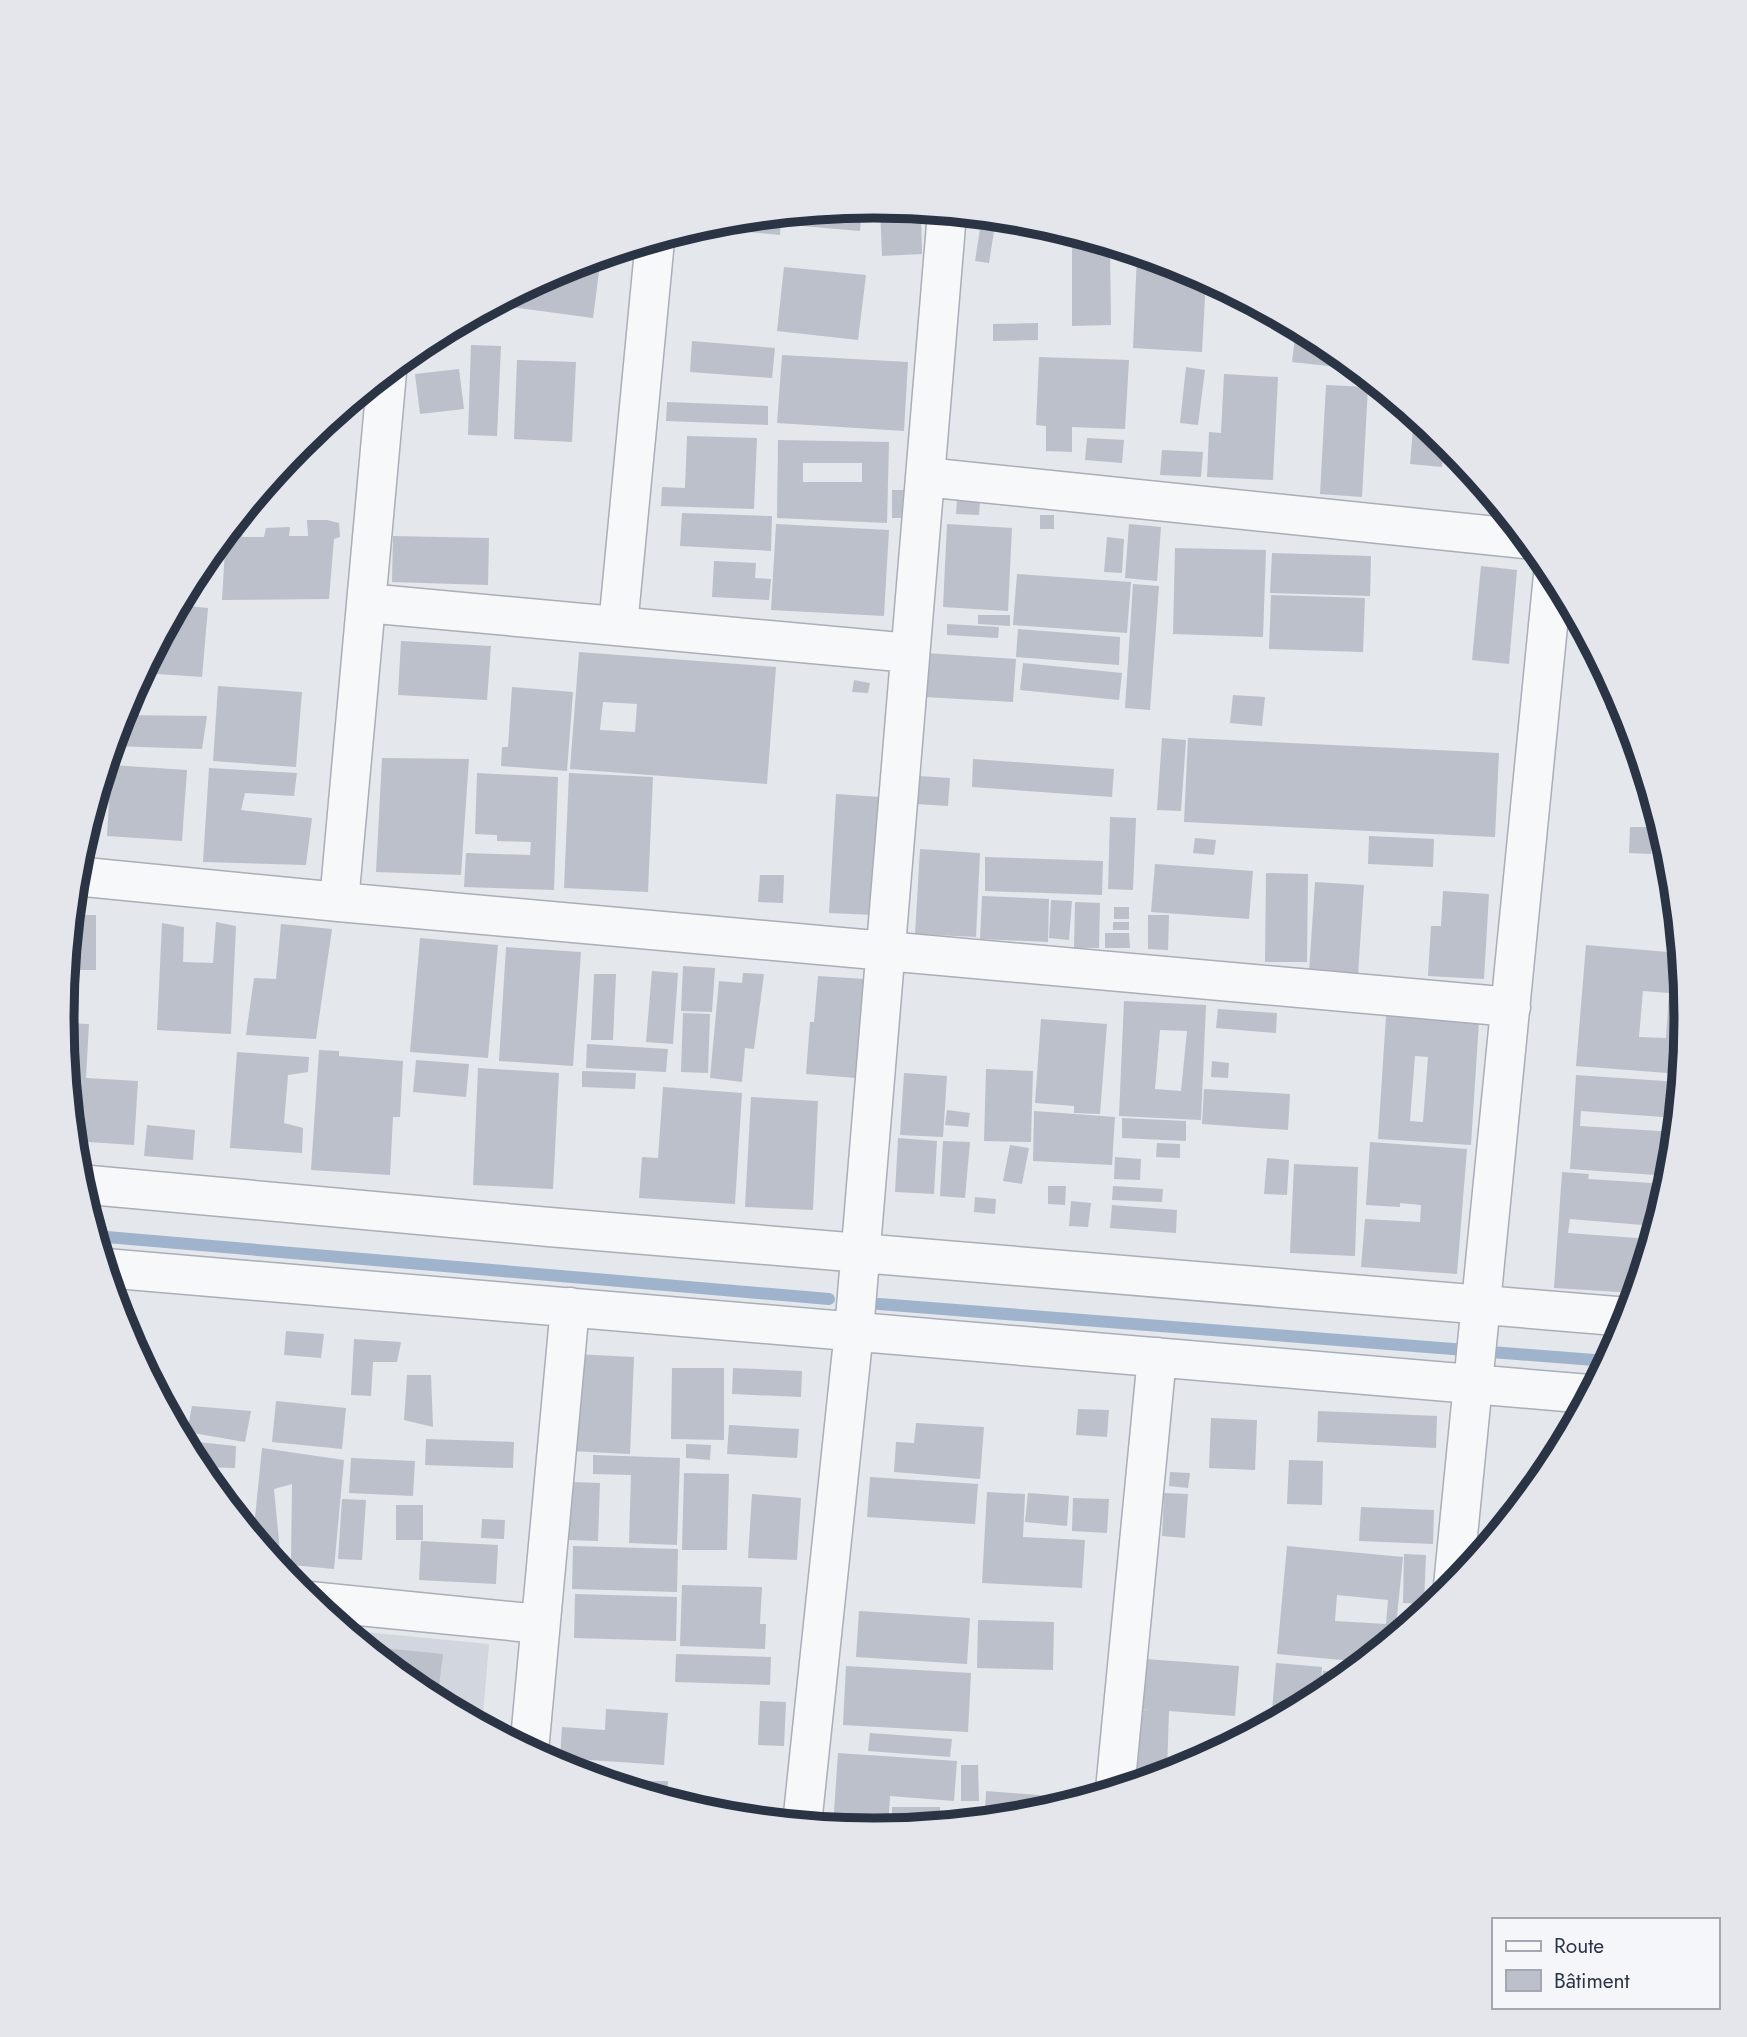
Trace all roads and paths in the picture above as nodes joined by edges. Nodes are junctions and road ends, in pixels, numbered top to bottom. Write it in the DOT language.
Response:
graph roads {
  1 [pos="946,222"];
  2 [pos="653,250"];
  3 [pos="386,384"];
  4 [pos="925,477"];
  5 [pos="1513,538"];
  6 [pos="1551,594"];
  7 [pos="366,603"];
  8 [pos="618,626"];
  9 [pos="911,653"];
  10 [pos="86,877"];
  11 [pos="339,902"];
  12 [pos="886,951"];
  13 [pos="1511,1007"];
  14 [pos="91,1185"];
  15 [pos="860,1253"];
  16 [pos="114,1269"];
  17 [pos="1481,1305"];
  18 [pos="570,1307"];
  19 [pos="1616,1316"];
  20 [pos="854,1331"];
  21 [pos="1157,1357"];
  22 [pos="1474,1384"];
  23 [pos="1580,1393"];
  24 [pos="1455,1567"];
  25 [pos="328,1603"];
  26 [pos="540,1624"];
  27 [pos="530,1741"];
  28 [pos="1116,1781"];
  29 [pos="803,1815"];
  1 -- 4 [label="street"];
  2 -- 8 [label="street"];
  3 -- 7 [label="street"];
  4 -- 5 [label="street"];
  4 -- 9 [label="street"];
  6 -- 13 [label="street"];
  7 -- 8 [label="street"];
  7 -- 11 [label="street"];
  8 -- 9 [label="street"];
  9 -- 12 [label="street"];
  10 -- 11 [label="street"];
  11 -- 12 [label="street"];
  12 -- 13 [label="street"];
  12 -- 15 [label="street"];
  13 -- 17 [label="street"];
  14 -- 15 [label="street"];
  15 -- 17 [label="street"];
  15 -- 20 [label="street"];
  16 -- 18 [label="street"];
  17 -- 19 [label="street"];
  17 -- 22 [label="street"];
  18 -- 20 [label="street"];
  18 -- 26 [label="street"];
  20 -- 21 [label="street"];
  20 -- 29 [label="street"];
  21 -- 22 [label="street"];
  21 -- 28 [label="street"];
  22 -- 23 [label="street"];
  22 -- 24 [label="street"];
  25 -- 26 [label="street"];
  26 -- 27 [label="street"];
}
